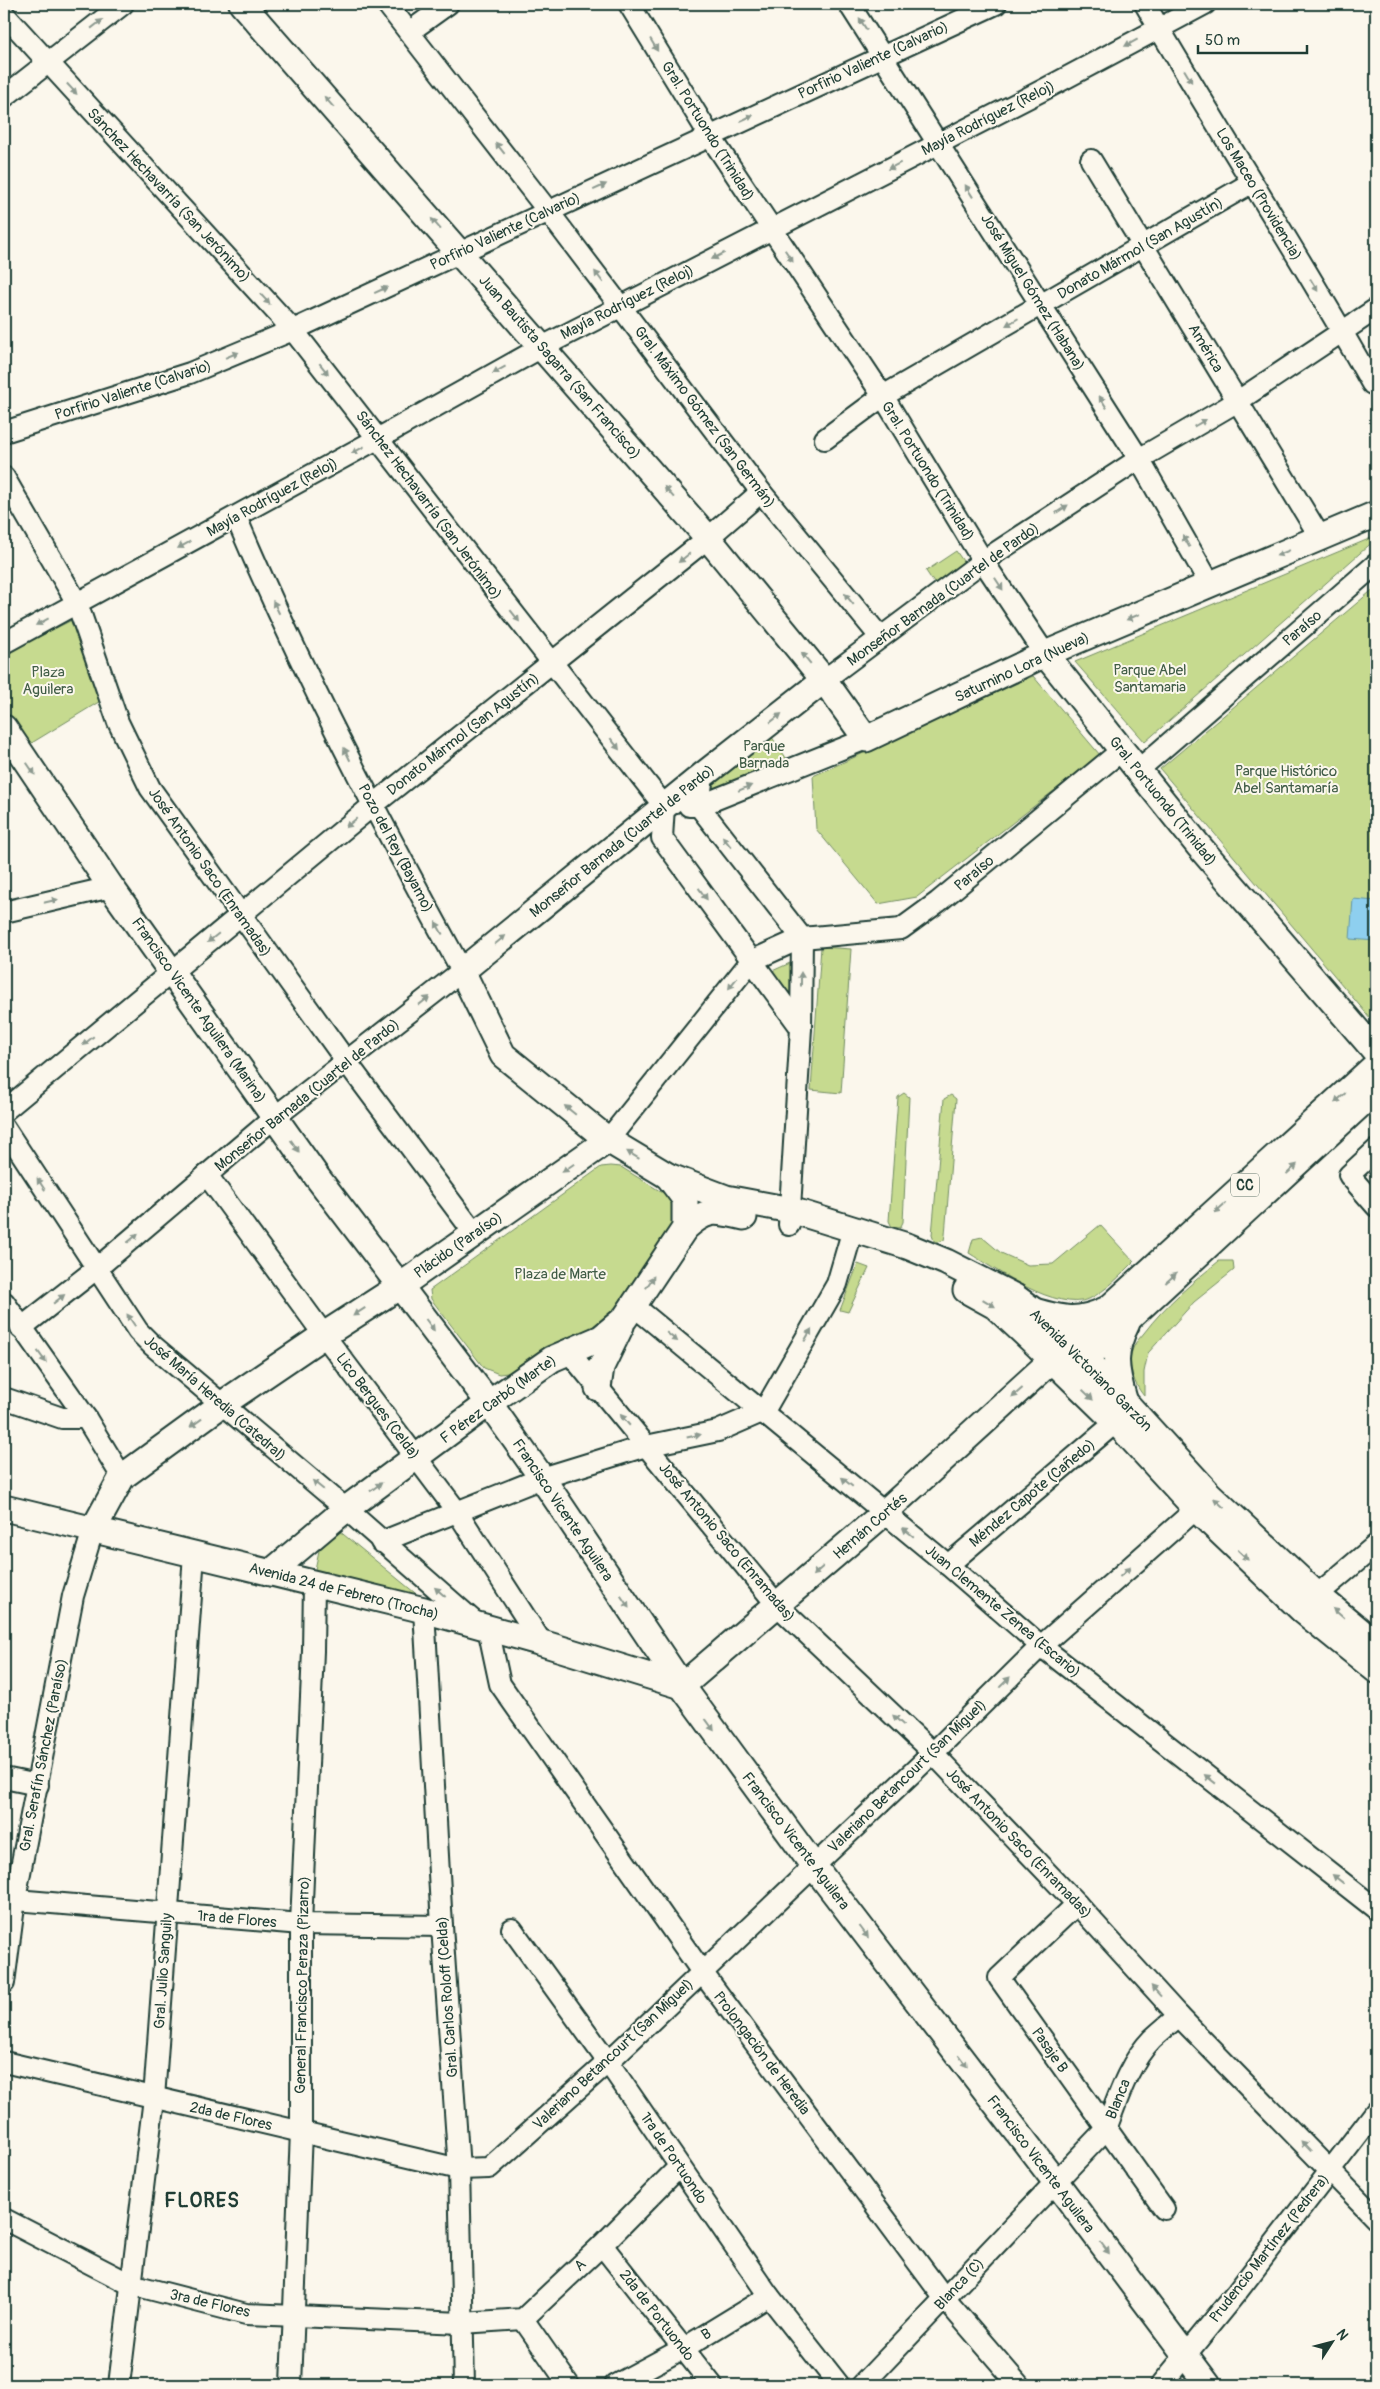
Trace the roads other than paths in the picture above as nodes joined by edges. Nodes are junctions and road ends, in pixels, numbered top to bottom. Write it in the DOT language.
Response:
graph roads {
  1 [pos="123,4"];
  2 [pos="242,4"];
  3 [pos="387,4"];
  4 [pos="448,4"];
  5 [pos="629,4"];
  6 [pos="850,4"];
  7 [pos="996,4"];
  8 [pos="1146,4"];
  9 [pos="1205,4"];
  10 [pos="4,14"];
  11 [pos="1159,28"];
  12 [pos="410,32"];
  13 [pos="882,55"];
  14 [pos="47,62"];
  15 [pos="4,97"];
  16 [pos="710,136"];
  17 [pos="938,143"];
  18 [pos="1091,160"];
  19 [pos="1251,183"];
  20 [pos="548,210"];
  21 [pos="771,229"];
  22 [pos="1144,246"];
  23 [pos="461,253"];
  24 [pos="620,305"];
  25 [pos="1041,305"];
  26 [pos="1376,309"];
  27 [pos="294,330"];
  28 [pos="1342,330"];
  29 [pos="542,346"];
  30 [pos="1372,384"];
  31 [pos="883,396"];
  32 [pos="1238,401"];
  33 [pos="4,432"];
  34 [pos="379,438"];
  35 [pos="825,440"];
  36 [pos="1139,459"];
  37 [pos="4,477"];
  38 [pos="761,492"];
  39 [pos="1376,514"];
  40 [pos="236,517"];
  41 [pos="1320,537"];
  42 [pos="708,538"];
  43 [pos="983,561"];
  44 [pos="1376,564"];
  45 [pos="1210,584"];
  46 [pos="77,603"];
  47 [pos="880,636"];
  48 [pos="4,642"];
  49 [pos="1045,654"];
  50 [pos="551,664"];
  51 [pos="824,680"];
  52 [pos="4,728"];
  53 [pos="866,739"];
  54 [pos="1122,750"];
  55 [pos="1137,771"];
  56 [pos="703,775"];
  57 [pos="372,806"];
  58 [pos="664,806"];
  59 [pos="699,806"];
  60 [pos="111,887"];
  61 [pos="4,912"];
  62 [pos="240,915"];
  63 [pos="802,938"];
  64 [pos="751,961"];
  65 [pos="172,971"];
  66 [pos="462,971"];
  67 [pos="801,1028"];
  68 [pos="1376,1052"];
  69 [pos="346,1061"];
  70 [pos="1376,1065"];
  71 [pos="1376,1090"];
  72 [pos="4,1111"];
  73 [pos="275,1117"];
  74 [pos="4,1127"];
  75 [pos="608,1140"];
  76 [pos="1376,1150"];
  77 [pos="207,1175"];
  78 [pos="668,1176"];
  79 [pos="1376,1206"];
  80 [pos="790,1217"];
  81 [pos="685,1228"];
  82 [pos="474,1234"];
  83 [pos="851,1236"];
  84 [pos="96,1269"];
  85 [pos="400,1286"];
  86 [pos="4,1302"];
  87 [pos="1125,1308"];
  88 [pos="1034,1310"];
  89 [pos="629,1312"];
  90 [pos="21,1328"];
  91 [pos="324,1334"];
  92 [pos="568,1351"];
  93 [pos="1069,1355"];
  94 [pos="598,1388"];
  95 [pos="4,1398"];
  96 [pos="489,1404"];
  97 [pos="221,1405"];
  98 [pos="764,1411"];
  99 [pos="1120,1412"];
  100 [pos="86,1418"];
  101 [pos="646,1446"];
  102 [pos="417,1458"];
  103 [pos="122,1477"];
  104 [pos="542,1478"];
  105 [pos="4,1508"];
  106 [pos="346,1509"];
  107 [pos="1196,1509"];
  108 [pos="458,1512"];
  109 [pos="884,1513"];
  110 [pos="92,1530"];
  111 [pos="315,1534"];
  112 [pos="381,1542"];
  113 [pos="1376,1544"];
  114 [pos="194,1555"];
  115 [pos="948,1565"];
  116 [pos="270,1573"];
  117 [pos="314,1584"];
  118 [pos="1317,1595"];
  119 [pos="778,1606"];
  120 [pos="424,1610"];
  121 [pos="482,1626"];
  122 [pos="542,1643"];
  123 [pos="1376,1644"];
  124 [pos="1041,1646"];
  125 [pos="1376,1670"];
  126 [pos="682,1686"];
  127 [pos="933,1753"];
  128 [pos="4,1778"];
  129 [pos="38,1785"];
  130 [pos="813,1865"];
  131 [pos="10,1899"];
  132 [pos="1077,1904"];
  133 [pos="1376,1909"];
  134 [pos="168,1913"];
  135 [pos="302,1924"];
  136 [pos="442,1926"];
  137 [pos="512,1929"];
  138 [pos="702,1972"];
  139 [pos="4,1983"];
  140 [pos="1179,2016"];
  141 [pos="4,2062"];
  142 [pos="608,2062"];
  143 [pos="154,2098"];
  144 [pos="1376,2111"];
  145 [pos="1106,2129"];
  146 [pos="301,2131"];
  147 [pos="679,2167"];
  148 [pos="459,2169"];
  149 [pos="1330,2170"];
  150 [pos="1055,2181"];
  151 [pos="1164,2209"];
  152 [pos="1376,2218"];
  153 [pos="4,2219"];
  154 [pos="602,2245"];
  155 [pos="130,2284"];
  156 [pos="769,2296"];
  157 [pos="945,2299"];
  158 [pos="294,2315"];
  159 [pos="523,2319"];
  160 [pos="462,2323"];
  161 [pos="684,2348"];
  162 [pos="1185,2355"];
  163 [pos="118,2385"];
  164 [pos="291,2385"];
  165 [pos="464,2385"];
  166 [pos="569,2385"];
  167 [pos="615,2385"];
  168 [pos="712,2385"];
  169 [pos="839,2385"];
  170 [pos="862,2385"];
  171 [pos="1020,2385"];
  172 [pos="1162,2385"];
  173 [pos="1208,2385"];
  14 -- 1 [label="street, one-way"];
  23 -- 2 [label="main road, Juan Bautista Sagarra (San Francisco), one-way"];
  3 -- 12 [label="street, Gral. Máximo Gómez (San Germán)"];
  4 -- 12 [label="street"];
  5 -- 16 [label="street, Gral. Portuondo (Trinidad), one-way"];
  13 -- 6 [label="street, José Miguel Gómez (Habana), one-way"];
  7 -- 13 [label="street, Porfirio Valiente (Calvario)"];
  8 -- 11 [label="street, Los Maceo (Providencia)"];
  9 -- 11 [label="street, Mayía Rodríguez (Reloj)"];
  10 -- 14 [label="street, Sánchez Hechavarría (San Jerónimo)"];
  11 -- 17 [label="street, Mayía Rodríguez (Reloj), one-way"];
  11 -- 19 [label="street, Los Maceo (Providencia), one-way"];
  20 -- 12 [label="street, Gral. Máximo Gómez (San Germán), one-way"];
  16 -- 13 [label="street, Porfirio Valiente (Calvario), one-way"];
  13 -- 17 [label="street, José Miguel Gómez (Habana)"];
  14 -- 15 [label="street"];
  14 -- 27 [label="street, Sánchez Hechavarría (San Jerónimo), one-way"];
  20 -- 16 [label="street, Porfirio Valiente (Calvario), one-way"];
  16 -- 21 [label="street, Gral. Portuondo (Trinidad)"];
  17 -- 21 [label="street, Mayía Rodríguez (Reloj), one-way"];
  25 -- 17 [label="street, José Miguel Gómez (Habana), one-way"];
  18 -- 22 [label="street, América"];
  19 -- 22 [label="street, Donato Mármol (San Agustín)"];
  19 -- 28 [label="street, Los Maceo (Providencia), one-way"];
  20 -- 23 [label="street, Porfirio Valiente (Calvario)"];
  24 -- 20 [label="street, Gral. Máximo Gómez (San Germán), one-way"];
  21 -- 24 [label="street, Mayía Rodríguez (Reloj), one-way"];
  21 -- 31 [label="street, Gral. Portuondo (Trinidad), one-way"];
  22 -- 25 [label="street, Donato Mármol (San Agustín)"];
  22 -- 32 [label="street, América"];
  27 -- 23 [label="street, Porfirio Valiente (Calvario), one-way"];
  23 -- 29 [label="main road, Juan Bautista Sagarra (San Francisco)"];
  24 -- 29 [label="street, Mayía Rodríguez (Reloj)"];
  24 -- 38 [label="street, Gral. Máximo Gómez (San Germán)"];
  25 -- 31 [label="street, Donato Mármol (San Agustín), one-way"];
  36 -- 25 [label="street, José Miguel Gómez (Habana), one-way"];
  26 -- 28 [label="street, Monseñor Barnada (Cuartel de Pardo)"];
  33 -- 27 [label="street, Porfirio Valiente (Calvario), one-way"];
  27 -- 34 [label="street, Sánchez Hechavarría (San Jerónimo), one-way"];
  28 -- 30 [label="street, Los Maceo (Providencia)"];
  28 -- 32 [label="street, Monseñor Barnada (Cuartel de Pardo)"];
  29 -- 34 [label="street, Mayía Rodríguez (Reloj), one-way"];
  42 -- 29 [label="main road, Juan Bautista Sagarra (San Francisco), one-way"];
  31 -- 35 [label="street, Donato Mármol (San Agustín)"];
  31 -- 43 [label="street, Gral. Portuondo (Trinidad)"];
  36 -- 32 [label="street, Monseñor Barnada (Cuartel de Pardo), one-way"];
  32 -- 41 [label="street, América"];
  34 -- 40 [label="street, Mayía Rodríguez (Reloj), one-way"];
  34 -- 50 [label="street, Sánchez Hechavarría (San Jerónimo), one-way"];
  43 -- 36 [label="street, Monseñor Barnada (Cuartel de Pardo), one-way"];
  45 -- 36 [label="street, José Miguel Gómez (Habana), one-way"];
  37 -- 46 [label="street, José Antonio Saco (Enramadas)"];
  38 -- 42 [label="street, Donato Mármol (San Agustín)"];
  47 -- 38 [label="street, Gral. Máximo Gómez (San Germán), one-way"];
  39 -- 41 [label="main road, Saturnino Lora (Nueva)"];
  40 -- 46 [label="street, Mayía Rodríguez (Reloj), one-way"];
  57 -- 40 [label="street, Pozo del Rey (Bayamo), one-way"];
  41 -- 45 [label="main road, Saturnino Lora (Nueva), one-way"];
  42 -- 50 [label="street, Donato Mármol (San Agustín), one-way"];
  51 -- 42 [label="main road, Juan Bautista Sagarra (San Francisco), one-way"];
  43 -- 47 [label="street, Monseñor Barnada (Cuartel de Pardo)"];
  43 -- 49 [label="street, Gral. Portuondo (Trinidad), one-way"];
  44 -- 55 [label="street, Paraíso"];
  45 -- 49 [label="main road, Saturnino Lora (Nueva), one-way"];
  46 -- 48 [label="street, Mayía Rodríguez (Reloj), one-way"];
  46 -- 62 [label="street, José Antonio Saco (Enramadas)"];
  47 -- 51 [label="street, Monseñor Barnada (Cuartel de Pardo)"];
  49 -- 53 [label="main road, Saturnino Lora (Nueva)"];
  49 -- 54 [label="main road, Gral. Portuondo (Trinidad)"];
  50 -- 57 [label="street, Donato Mármol (San Agustín)"];
  50 -- 58 [label="street, Sánchez Hechavarría (San Jerónimo), one-way"];
  51 -- 53 [label="main road, Juan Bautista Sagarra (San Francisco)"];
  56 -- 51 [label="main road, Monseñor Barnada (Cuartel de Pardo), one-way"];
  52 -- 60 [label="main road, Francisco Vicente Aguilera (Marina), one-way"];
  59 -- 53 [label="street, Saturnino Lora (Nueva), one-way"];
  54 -- 55 [label="main road, Gral. Portuondo (Trinidad)"];
  54 -- 63 [label="street, Paraíso"];
  55 -- 68 [label="main road, Gral. Portuondo (Trinidad)"];
  56 -- 58 [label="main road, Monseñor Barnada (Cuartel de Pardo)"];
  56 -- 59 [label="street"];
  57 -- 62 [label="street, Donato Mármol (San Agustín), one-way"];
  66 -- 57 [label="street, Pozo del Rey (Bayamo), one-way"];
  58 -- 59 [label="street, Saturnino Lora (Nueva)"];
  58 -- 64 [label="street, one-way"];
  66 -- 58 [label="main road, Monseñor Barnada (Cuartel de Pardo), one-way"];
  63 -- 59 [label="street, one-way"];
  61 -- 60 [label="street, one-way"];
  60 -- 65 [label="main road, Francisco Vicente Aguilera (Marina)"];
  62 -- 65 [label="street, Donato Mármol (San Agustín), one-way"];
  62 -- 69 [label="street, José Antonio Saco (Enramadas)"];
  63 -- 64 [label="street, Plácido (Paraíso)"];
  67 -- 63 [label="street, one-way"];
  64 -- 67 [label="street"];
  64 -- 75 [label="street, Plácido (Paraíso), one-way"];
  65 -- 72 [label="street, Donato Mármol (San Agustín), one-way"];
  65 -- 73 [label="main road, Francisco Vicente Aguilera (Marina)"];
  69 -- 66 [label="street, Monseñor Barnada (Cuartel de Pardo), one-way"];
  75 -- 66 [label="main road, Pozo del Rey (Bayamo), one-way"];
  67 -- 80 [label="street"];
  69 -- 73 [label="street, Monseñor Barnada (Cuartel de Pardo)"];
  69 -- 82 [label="street, José Antonio Saco (Enramadas)"];
  70 -- 87 [label="main road, CC, one-way"];
  87 -- 71 [label="main road, CC, one-way"];
  73 -- 77 [label="street, Monseñor Barnada (Cuartel de Pardo)"];
  73 -- 85 [label="main road, Francisco Vicente Aguilera (Marina), one-way"];
  84 -- 74 [label="street, José María Heredia (Catedral), one-way"];
  78 -- 75 [label="main road, Avenida Victoriano Garzón, one-way"];
  75 -- 82 [label="main road, Plácido (Paraíso), one-way"];
  76 -- 79 [label="street"];
  84 -- 77 [label="street, Monseñor Barnada (Cuartel de Pardo), one-way"];
  77 -- 91 [label="street, Lico Bergues (Celda)"];
  78 -- 80 [label="main road, Avenida Victoriano Garzón"];
  78 -- 81 [label="main road"];
  80 -- 81 [label="main road, Avenida Victoriano Garzón"];
  80 -- 83 [label="main road, Avenida Victoriano Garzón"];
  89 -- 81 [label="main road, F Pérez Carbó (Marte), one-way"];
  82 -- 85 [label="main road, Plácido (Paraíso)"];
  83 -- 88 [label="main road, Avenida Victoriano Garzón"];
  83 -- 93 [label="main road, Avenida Victoriano Garzón, one-way"];
  98 -- 83 [label="street, one-way"];
  90 -- 84 [label="street, Monseñor Barnada (Cuartel de Pardo), one-way"];
  97 -- 84 [label="street, José María Heredia (Catedral), one-way"];
  85 -- 91 [label="main road, Plácido (Paraíso), one-way"];
  85 -- 96 [label="main road, Francisco Vicente Aguilera, one-way"];
  86 -- 90 [label="street"];
  87 -- 88 [label="main road, CC"];
  87 -- 93 [label="main road, Hernán Cortés"];
  87 -- 99 [label="main road"];
  88 -- 93 [label="main road, Avenida Victoriano Garzón"];
  89 -- 92 [label="main road, F Pérez Carbó (Marte)"];
  89 -- 94 [label="main road"];
  89 -- 98 [label="street, Juan Clemente Zenea (Escario), one-way"];
  90 -- 100 [label="street, one-way"];
  91 -- 97 [label="main road, Plácido (Paraíso)"];
  91 -- 102 [label="street, Lico Bergues (Celda)"];
  92 -- 94 [label="street, José Antonio Saco (Enramadas)"];
  92 -- 96 [label="main road, F Pérez Carbó (Marte)"];
  93 -- 99 [label="main road, Avenida Victoriano Garzón"];
  93 -- 109 [label="main road, Hernán Cortés, one-way"];
  101 -- 94 [label="street, José Antonio Saco (Enramadas), one-way"];
  95 -- 100 [label="street"];
  96 -- 102 [label="main road, F Pérez Carbó (Marte)"];
  96 -- 104 [label="main road, Francisco Vicente Aguilera"];
  97 -- 103 [label="main road, Plácido (Paraíso), one-way"];
  106 -- 97 [label="street, José María Heredia (Catedral), one-way"];
  101 -- 98 [label="street, one-way"];
  109 -- 98 [label="street, Juan Clemente Zenea (Escario), one-way"];
  99 -- 107 [label="main road, Avenida Victoriano Garzón"];
  99 -- 115 [label="street, Méndez Capote (Cañedo)"];
  118 -- 99 [label="main road, Avenida Victoriano Garzón, one-way"];
  100 -- 103 [label="street"];
  101 -- 104 [label="street"];
  101 -- 119 [label="street, José Antonio Saco (Enramadas)"];
  106 -- 102 [label="main road, F Pérez Carbó (Marte), one-way"];
  102 -- 108 [label="street, Lico Bergues (Celda)"];
  103 -- 110 [label="main road, Plácido (Paraíso)"];
  104 -- 108 [label="street"];
  104 -- 126 [label="main road, Francisco Vicente Aguilera, one-way"];
  105 -- 110 [label="main road, Avenida 24 de Febrero (Trocha)"];
  106 -- 111 [label="main road, F Pérez Carbó (Marte)"];
  106 -- 112 [label="street, José María Heredia (Catedral)"];
  124 -- 107 [label="street, Valeriano Betancourt (San Miguel), one-way"];
  107 -- 125 [label="main road, Avenida Victoriano Garzón, one-way"];
  108 -- 112 [label="street"];
  108 -- 122 [label="street, Lico Bergues (Celda)"];
  115 -- 109 [label="street, Juan Clemente Zenea (Escario), one-way"];
  109 -- 119 [label="main road, Hernán Cortés, one-way"];
  110 -- 114 [label="main road, Avenida 24 de Febrero (Trocha)"];
  110 -- 129 [label="street, Gral. Serafín Sánchez (Paraíso)"];
  111 -- 116 [label="main road, F Pérez Carbó (Marte)"];
  111 -- 117 [label="main road"];
  121 -- 112 [label="street, José María Heredia (Catedral), one-way"];
  113 -- 118 [label="street"];
  114 -- 116 [label="main road, Avenida 24 de Febrero (Trocha)"];
  114 -- 134 [label="street, Gral. Julio Sanguily"];
  115 -- 124 [label="street, Juan Clemente Zenea (Escario)"];
  116 -- 117 [label="main road, Avenida 24 de Febrero (Trocha)"];
  117 -- 120 [label="main road, Avenida 24 de Febrero (Trocha)"];
  117 -- 135 [label="street, General Francisco Peraza (Pizarro)"];
  123 -- 118 [label="main road, Avenida Victoriano Garzón, one-way"];
  119 -- 126 [label="main road, Hernán Cortés"];
  127 -- 119 [label="street, José Antonio Saco (Enramadas), one-way"];
  120 -- 121 [label="main road, Avenida 24 de Febrero (Trocha)"];
  120 -- 136 [label="street, Gral. Carlos Roloff (Celda)"];
  121 -- 122 [label="main road, Avenida 24 de Febrero (Trocha)"];
  121 -- 138 [label="street, Prolongación de Heredia"];
  122 -- 126 [label="main road, Avenida 24 de Febrero (Trocha)"];
  127 -- 124 [label="street, Valeriano Betancourt (San Miguel), one-way"];
  133 -- 124 [label="street, Juan Clemente Zenea (Escario), one-way"];
  126 -- 130 [label="main road, Francisco Vicente Aguilera, one-way"];
  127 -- 130 [label="street, Valeriano Betancourt (San Miguel)"];
  127 -- 132 [label="street, José Antonio Saco (Enramadas)"];
  128 -- 129 [label="street"];
  129 -- 131 [label="street, Gral. Serafín Sánchez (Paraíso)"];
  130 -- 138 [label="street, Valeriano Betancourt (San Miguel)"];
  130 -- 150 [label="main road, Francisco Vicente Aguilera, one-way"];
  131 -- 134 [label="street, 1ra de Flores"];
  131 -- 139 [label="street, Gral. Serafín Sánchez (Paraíso)"];
  140 -- 132 [label="street, José Antonio Saco (Enramadas), one-way"];
  132 -- 145 [label="street, Pasaje B"];
  134 -- 135 [label="street, 1ra de Flores"];
  134 -- 143 [label="street, Gral. Julio Sanguily"];
  135 -- 136 [label="street, 1ra de Flores"];
  135 -- 146 [label="street, General Francisco Peraza (Pizarro)"];
  136 -- 148 [label="street, Gral. Carlos Roloff (Celda)"];
  137 -- 142 [label="street, 1ra de Portuondo"];
  138 -- 142 [label="street, Valeriano Betancourt (San Miguel)"];
  138 -- 157 [label="street, Prolongación de Heredia"];
  140 -- 145 [label="street, Blanca"];
  149 -- 140 [label="street, José Antonio Saco (Enramadas), one-way"];
  141 -- 143 [label="street, 2da de Flores"];
  142 -- 147 [label="street, 1ra de Portuondo"];
  142 -- 148 [label="street, Valeriano Betancourt (San Miguel)"];
  143 -- 146 [label="street, 2da de Flores"];
  143 -- 155 [label="street, Gral. Julio Sanguily"];
  144 -- 149 [label="street, Prudencio Martínez (Pedrera)"];
  145 -- 150 [label="street, Blanca"];
  145 -- 151 [label="street, Pasaje B"];
  146 -- 148 [label="street, 2da de Flores"];
  146 -- 158 [label="street, General Francisco Peraza (Pizarro)"];
  147 -- 154 [label="street, A"];
  147 -- 156 [label="street, 1ra de Portuondo"];
  148 -- 160 [label="street, Gral. Carlos Roloff (Celda)"];
  149 -- 152 [label="street, José Antonio Saco (Enramadas)"];
  149 -- 162 [label="street, Prudencio Martínez (Pedrera)"];
  150 -- 157 [label="street, Blanca (C)"];
  150 -- 162 [label="main road, Francisco Vicente Aguilera, one-way"];
  153 -- 155 [label="street, 3ra de Flores"];
  154 -- 159 [label="street, A"];
  154 -- 161 [label="street, 2da de Portuondo"];
  155 -- 158 [label="street, 3ra de Flores"];
  155 -- 163 [label="street, Gral. Julio Sanguily"];
  156 -- 161 [label="street, B"];
  156 -- 169 [label="street, 1ra de Portuondo"];
  157 -- 170 [label="street, Blanca (C)"];
  157 -- 171 [label="street, Prolongación de Heredia"];
  158 -- 160 [label="street, 3ra de Flores"];
  158 -- 164 [label="street, General Francisco Peraza (Pizarro)"];
  159 -- 160 [label="street"];
  159 -- 166 [label="street"];
  160 -- 165 [label="street, Gral. Carlos Roloff (Celda)"];
  161 -- 167 [label="street, B"];
  161 -- 168 [label="street, 2da de Portuondo"];
  162 -- 172 [label="street, Prudencio Martínez (Pedrera)"];
  162 -- 173 [label="main road, Francisco Vicente Aguilera"];
}
